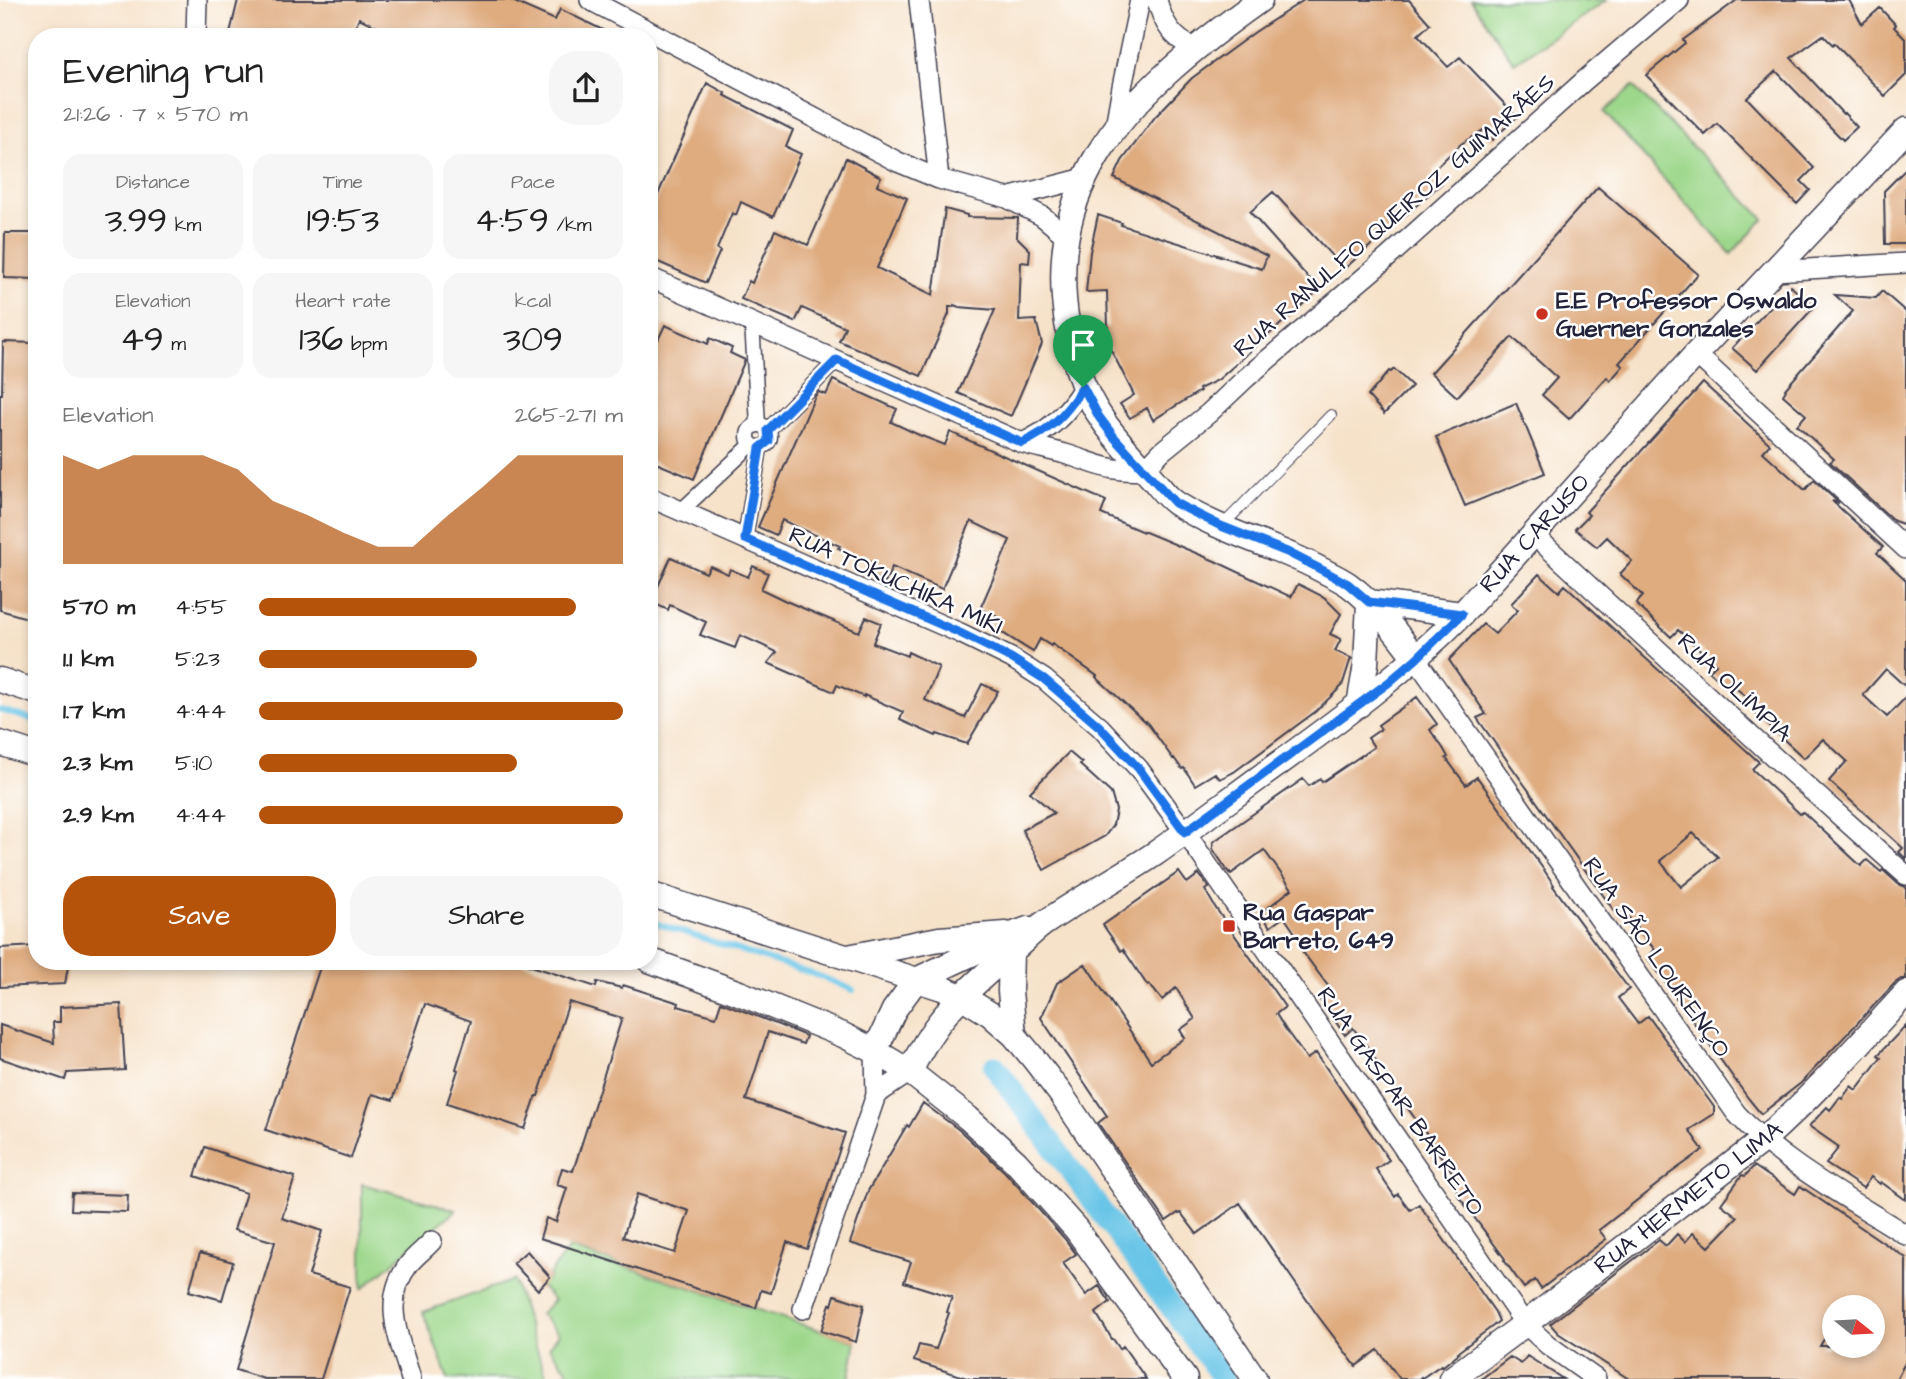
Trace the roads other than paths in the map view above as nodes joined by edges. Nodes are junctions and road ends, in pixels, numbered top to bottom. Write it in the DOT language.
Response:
graph roads {
  1 [pos="197,0"];
  2 [pos="590,0"];
  3 [pos="919,0"];
  4 [pos="1140,0"];
  5 [pos="1157,0"];
  6 [pos="1260,0"];
  7 [pos="1679,0"];
  8 [pos="196,28"];
  9 [pos="643,28"];
  10 [pos="658,36"];
  11 [pos="1194,48"];
  12 [pos="1115,127"];
  13 [pos="1906,130"];
  14 [pos="1085,178"];
  15 [pos="939,179"];
  16 [pos="1007,198"];
  17 [pos="1066,236"];
  18 [pos="1906,263"];
  19 [pos="1775,271"];
  20 [pos="658,281"];
  21 [pos="752,322"];
  22 [pos="1696,354"];
  23 [pos="837,360"];
  24 [pos="1083,387"];
  25 [pos="1331,415"];
  26 [pos="763,428"];
  27 [pos="1022,443"];
  28 [pos="755,446"];
  29 [pos="1144,470"];
  30 [pos="658,501"];
  31 [pos="681,511"];
  32 [pos="1221,526"];
  33 [pos="1533,534"];
  34 [pos="745,539"];
  35 [pos="1906,549"];
  36 [pos="1369,602"];
  37 [pos="1462,614"];
  38 [pos="1416,659"];
  39 [pos="0,680"];
  40 [pos="28,689"];
  41 [pos="1359,705"];
  42 [pos="0,743"];
  43 [pos="28,752"];
  44 [pos="1185,832"];
  45 [pos="1906,875"];
  46 [pos="658,897"];
  47 [pos="1013,943"];
  48 [pos="846,958"];
  49 [pos="658,963"];
  50 [pos="912,985"];
  51 [pos="1906,993"];
  52 [pos="954,1004"];
  53 [pos="1014,1035"];
  54 [pos="877,1045"];
  55 [pos="913,1065"];
  56 [pos="876,1095"];
  57 [pos="1763,1140"];
  58 [pos="1906,1235"];
  59 [pos="432,1241"];
  60 [pos="803,1309"];
  61 [pos="1525,1324"];
  62 [pos="411,1379"];
  63 [pos="1185,1379"];
  64 [pos="1255,1379"];
  65 [pos="1451,1379"];
  66 [pos="1596,1379"];
  1 -- 8 [label="street"];
  2 -- 9 [label="street"];
  3 -- 15 [label="street"];
  4 -- 12 [label="street"];
  5 -- 11 [label="street"];
  6 -- 11 [label="street"];
  7 -- 29 [label="street, RUA RANULFO QUEIROZ GUIMARÃES"];
  10 -- 15 [label="street"];
  11 -- 12 [label="street"];
  12 -- 14 [label="street"];
  13 -- 19 [label="street, RUA CARUSO"];
  14 -- 16 [label="street"];
  14 -- 17 [label="street"];
  15 -- 16 [label="street"];
  16 -- 17 [label="street"];
  17 -- 24 [label="street"];
  18 -- 19 [label="street"];
  19 -- 22 [label="street, RUA CARUSO"];
  20 -- 21 [label="street"];
  21 -- 23 [label="street"];
  21 -- 26 [label="street"];
  22 -- 33 [label="street, RUA CARUSO"];
  22 -- 35 [label="street"];
  23 -- 26 [label="street"];
  23 -- 27 [label="street"];
  24 -- 27 [label="street"];
  24 -- 29 [label="street"];
  25 -- 32 [label="lane"];
  26 -- 28 [label="street"];
  27 -- 29 [label="street"];
  28 -- 31 [label="street"];
  28 -- 34 [label="street"];
  29 -- 32 [label="street"];
  30 -- 31 [label="street, RUA TOKUCHIKA MIKI"];
  31 -- 34 [label="street, RUA TOKUCHIKA MIKI"];
  32 -- 36 [label="street"];
  33 -- 37 [label="street, RUA CARUSO"];
  33 -- 45 [label="street, RUA OLÍMPIA"];
  34 -- 44 [label="street, RUA TOKUCHIKA MIKI"];
  36 -- 37 [label="street"];
  36 -- 38 [label="street"];
  36 -- 41 [label="street"];
  37 -- 38 [label="street, RUA CARUSO"];
  38 -- 41 [label="street, RUA CARUSO"];
  38 -- 57 [label="street, RUA SÃO LOURENÇO"];
  39 -- 40 [label="street"];
  41 -- 44 [label="street, RUA CARUSO"];
  42 -- 43 [label="street"];
  44 -- 47 [label="street, RUA CARUSO"];
  44 -- 61 [label="street, RUA GASPAR BARRETO"];
  46 -- 48 [label="street"];
  47 -- 48 [label="street"];
  47 -- 50 [label="street, RUA CARUSO"];
  47 -- 52 [label="street, RUA CARUSO"];
  47 -- 53 [label="street"];
  48 -- 50 [label="street"];
  49 -- 54 [label="street"];
  50 -- 52 [label="street"];
  50 -- 54 [label="street"];
  51 -- 57 [label="street, RUA HERMETO LIMA"];
  52 -- 53 [label="street"];
  52 -- 55 [label="street, RUA CARUSO"];
  53 -- 64 [label="street"];
  54 -- 55 [label="street"];
  54 -- 56 [label="street"];
  55 -- 56 [label="street"];
  55 -- 63 [label="street"];
  56 -- 60 [label="street"];
  57 -- 58 [label="street, RUA SÃO LOURENÇO"];
  57 -- 61 [label="street, RUA HERMETO LIMA"];
  59 -- 62 [label="street"];
  61 -- 65 [label="street, RUA HERMETO LIMA"];
  61 -- 66 [label="street, RUA GASPAR BARRETO"];
}
